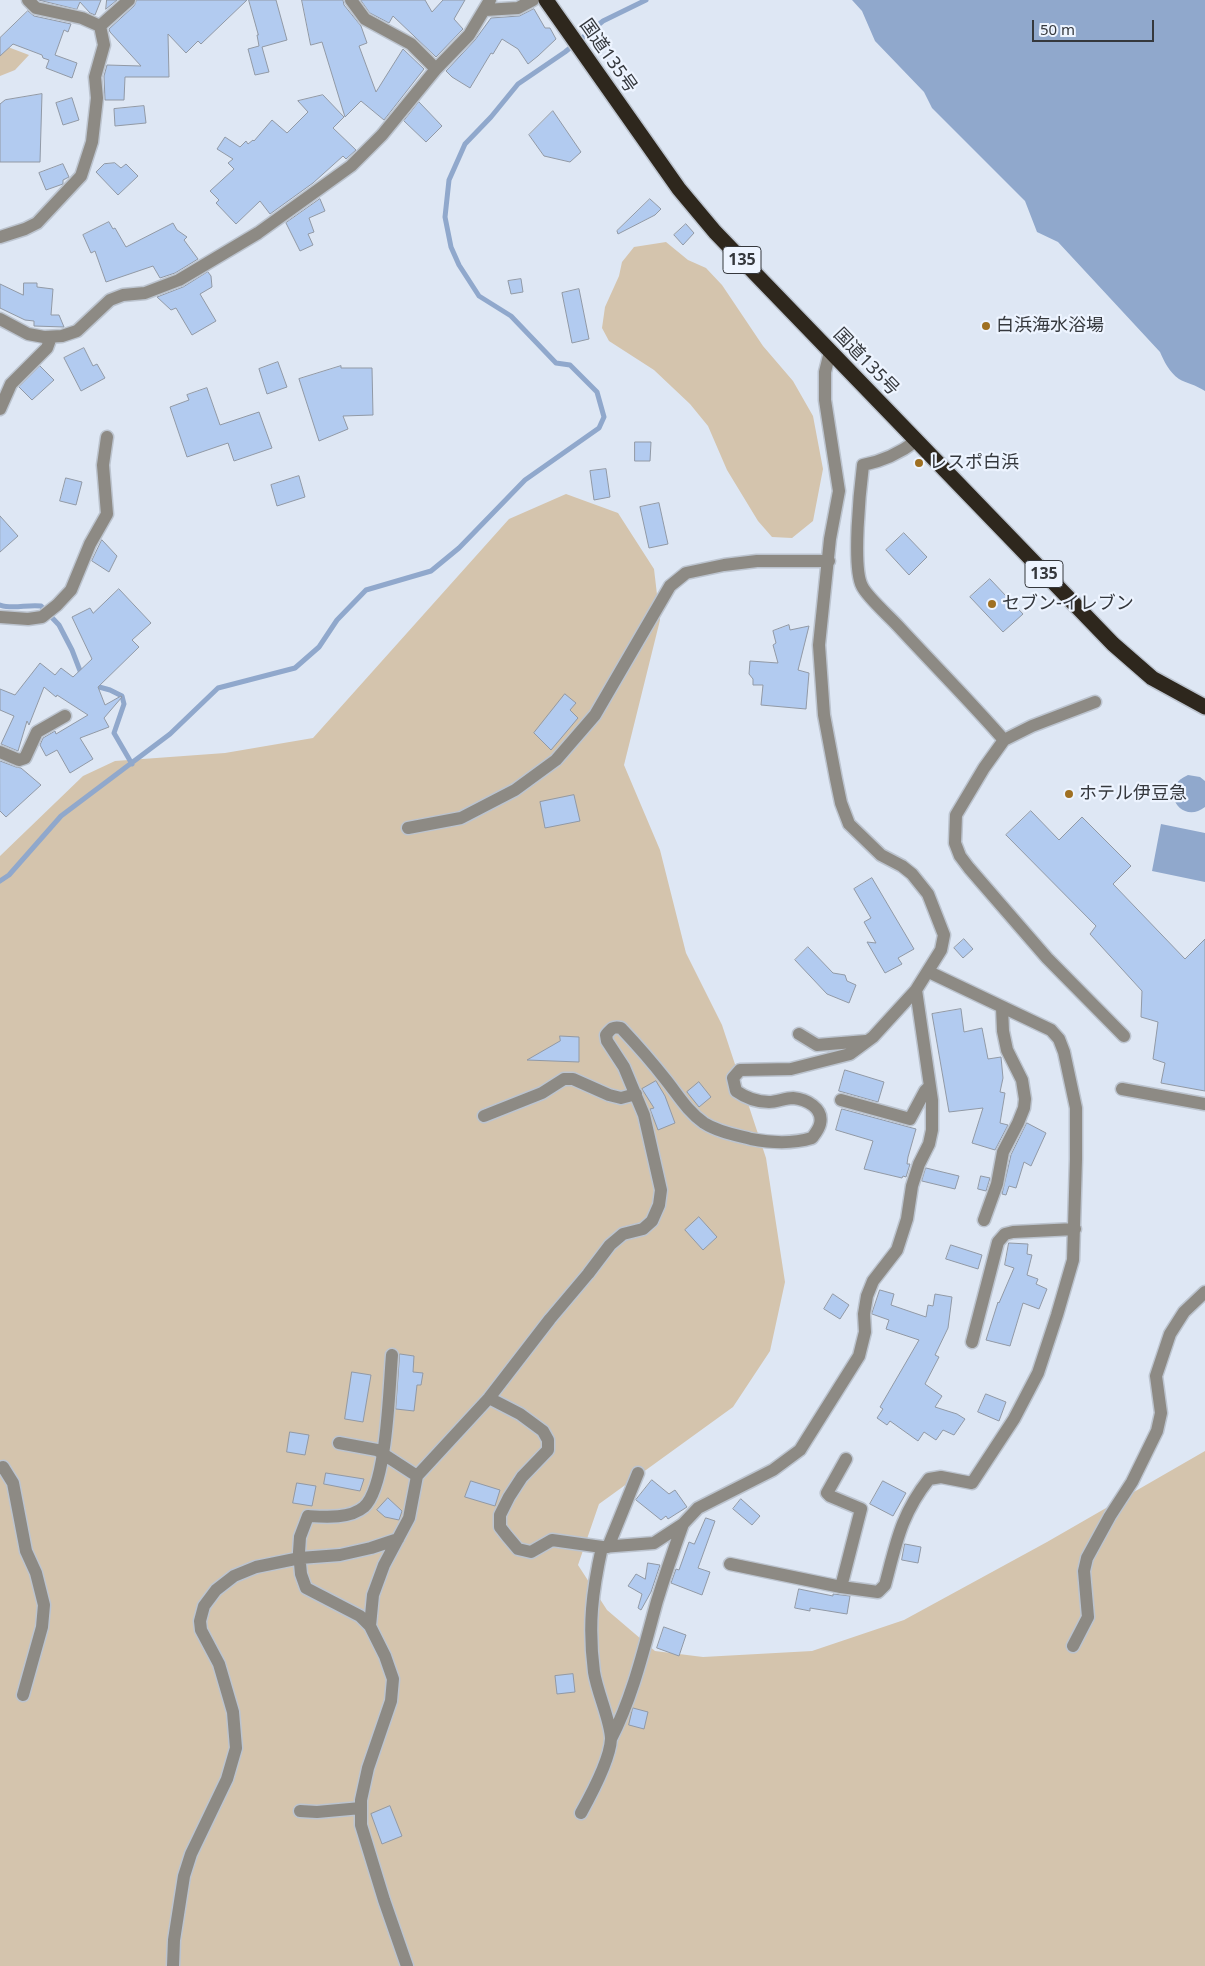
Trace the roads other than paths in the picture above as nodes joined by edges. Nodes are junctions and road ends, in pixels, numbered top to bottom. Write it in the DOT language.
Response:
graph roads {
  1 [pos="28,0"];
  2 [pos="129,0"];
  3 [pos="351,0"];
  4 [pos="533,0"];
  5 [pos="546,0"];
  6 [pos="488,5"];
  7 [pos="100,26"];
  8 [pos="436,69"];
  9 [pos="0,237"];
  10 [pos="0,319"];
  11 [pos="51,337"];
  12 [pos="830,352"];
  13 [pos="0,409"];
  14 [pos="107,437"];
  15 [pos="916,441"];
  16 [pos="829,561"];
  17 [pos="0,617"];
  18 [pos="1095,702"];
  19 [pos="1205,707"];
  20 [pos="65,716"];
  21 [pos="1004,740"];
  22 [pos="0,752"];
  23 [pos="408,828"];
  24 [pos="929,972"];
  25 [pos="916,990"];
  26 [pos="1002,1008"];
  27 [pos="799,1034"];
  28 [pos="1124,1036"];
  29 [pos="867,1041"];
  30 [pos="930,1086"];
  31 [pos="1122,1089"];
  32 [pos="636,1094"];
  33 [pos="841,1100"];
  34 [pos="1205,1104"];
  35 [pos="484,1116"];
  36 [pos="984,1220"];
  37 [pos="1075,1229"];
  38 [pos="1205,1292"];
  39 [pos="972,1342"];
  40 [pos="392,1355"];
  41 [pos="489,1398"];
  42 [pos="339,1443"];
  43 [pos="384,1454"];
  44 [pos="846,1459"];
  45 [pos="0,1468"];
  46 [pos="638,1473"];
  47 [pos="417,1476"];
  48 [pos="683,1524"];
  49 [pos="398,1538"];
  50 [pos="605,1547"];
  51 [pos="300,1558"];
  52 [pos="730,1564"];
  53 [pos="841,1587"];
  54 [pos="370,1626"];
  55 [pos="1073,1646"];
  56 [pos="22,1695"];
  57 [pos="611,1740"];
  58 [pos="361,1808"];
  59 [pos="300,1811"];
  60 [pos="581,1814"];
  61 [pos="173,1966"];
  62 [pos="407,1966"];
  1 -- 7 [label="street"];
  2 -- 7 [label="street"];
  3 -- 8 [label="street"];
  4 -- 6 [label="street"];
  5 -- 12 [label="highway, 国道135号 / 135"];
  6 -- 8 [label="street"];
  7 -- 9 [label="street"];
  8 -- 11 [label="street"];
  10 -- 11 [label="street"];
  11 -- 13 [label="street"];
  12 -- 15 [label="highway, 国道135号 / 135"];
  12 -- 16 [label="street"];
  14 -- 17 [label="street"];
  15 -- 19 [label="highway, 国道135号 / 135"];
  15 -- 21 [label="street"];
  16 -- 23 [label="street"];
  16 -- 24 [label="street"];
  18 -- 21 [label="street"];
  20 -- 22 [label="street"];
  21 -- 28 [label="street"];
  24 -- 25 [label="street"];
  24 -- 26 [label="street"];
  25 -- 29 [label="street"];
  25 -- 30 [label="street"];
  26 -- 36 [label="street"];
  26 -- 37 [label="street"];
  27 -- 29 [label="street"];
  29 -- 32 [label="street"];
  30 -- 33 [label="street"];
  30 -- 48 [label="street"];
  31 -- 34 [label="street"];
  32 -- 35 [label="street"];
  32 -- 41 [label="street"];
  37 -- 39 [label="street"];
  37 -- 53 [label="street"];
  38 -- 55 [label="street"];
  40 -- 43 [label="street"];
  41 -- 47 [label="street"];
  41 -- 50 [label="street"];
  42 -- 43 [label="street"];
  43 -- 47 [label="street"];
  43 -- 51 [label="street"];
  44 -- 53 [label="street"];
  45 -- 56 [label="street"];
  46 -- 50 [label="street"];
  47 -- 49 [label="street"];
  48 -- 50 [label="street"];
  48 -- 57 [label="street"];
  49 -- 51 [label="street"];
  49 -- 54 [label="street"];
  50 -- 57 [label="street"];
  51 -- 54 [label="street"];
  51 -- 61 [label="street"];
  52 -- 53 [label="street"];
  54 -- 58 [label="street"];
  57 -- 60 [label="street"];
  58 -- 59 [label="street"];
  58 -- 62 [label="street"];
}
